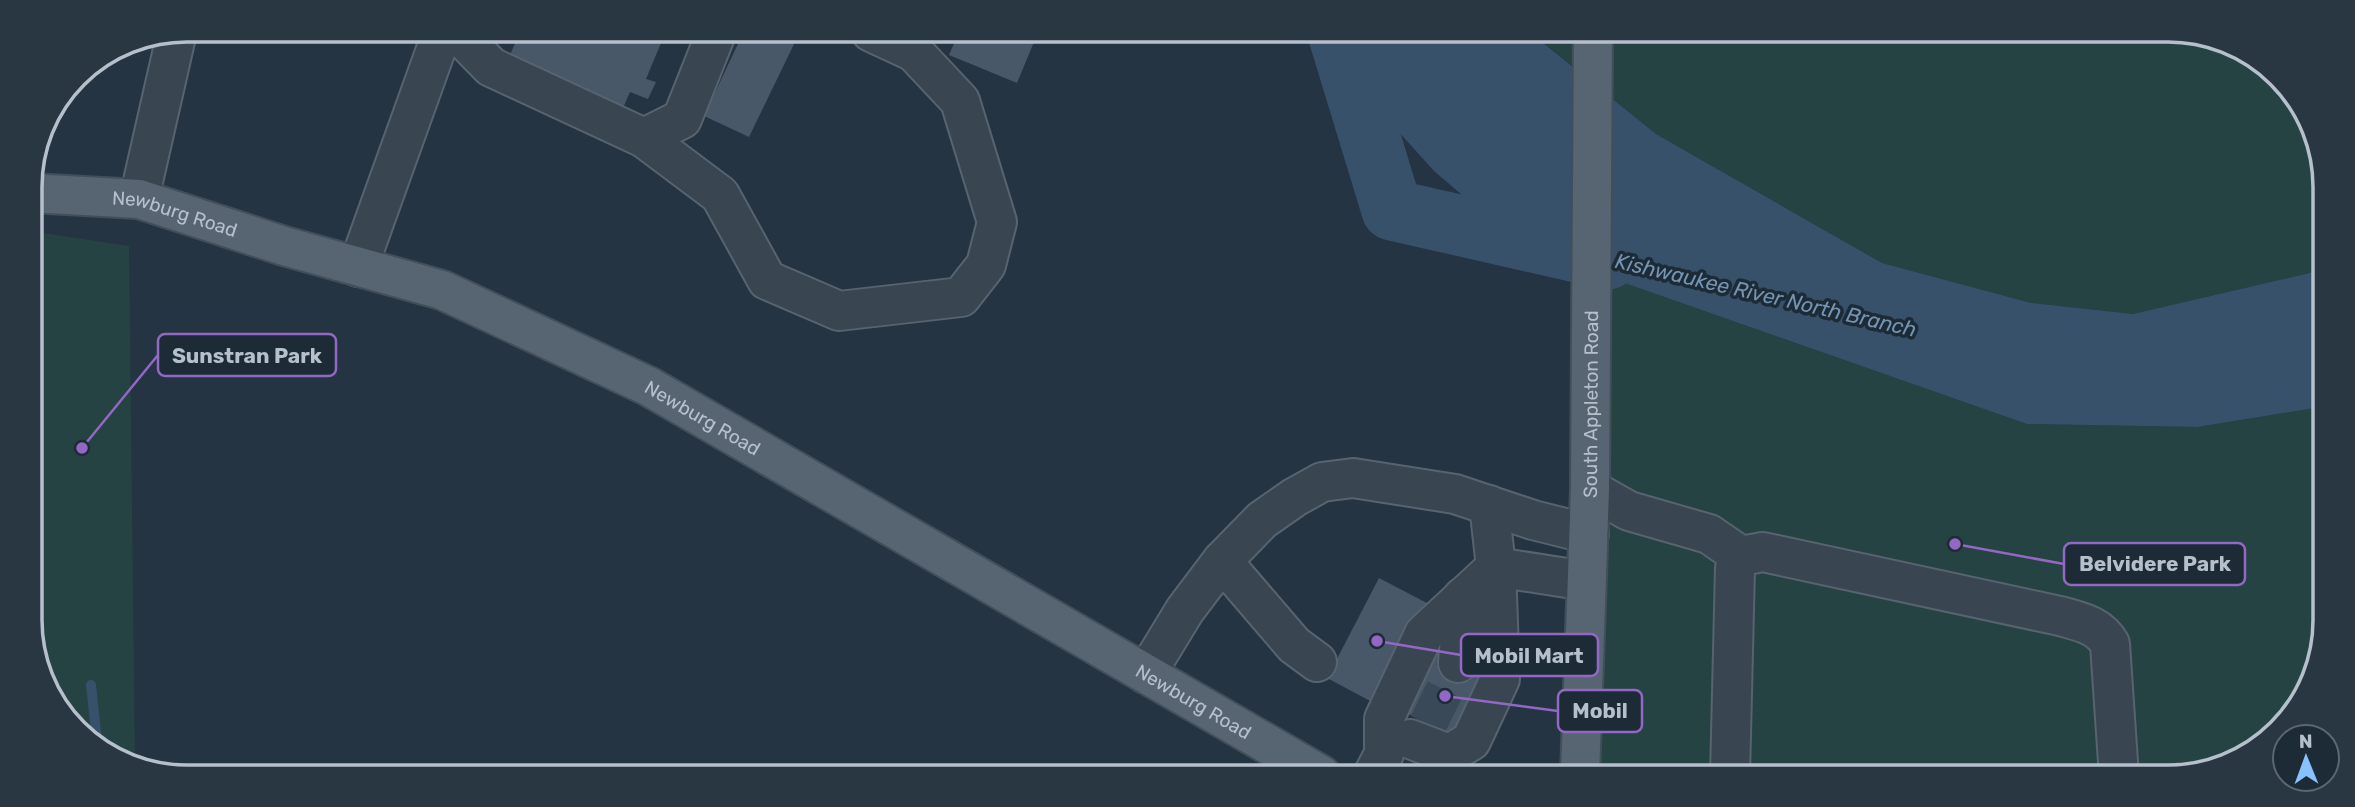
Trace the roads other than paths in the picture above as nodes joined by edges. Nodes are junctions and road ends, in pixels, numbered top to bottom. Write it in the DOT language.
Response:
graph roads {
  1 [pos="439,42"];
  2 [pos="467,42"];
  3 [pos="713,42"];
  4 [pos="892,42"];
  5 [pos="1593,42"];
  6 [pos="174,45"];
  7 [pos="644,138"];
  8 [pos="42,194"];
  9 [pos="139,199"];
  10 [pos="358,267"];
  11 [pos="1590,489"];
  12 [pos="1489,505"];
  13 [pos="1589,534"];
  14 [pos="1741,556"];
  15 [pos="1222,561"];
  16 [pos="1496,567"];
  17 [pos="1587,581"];
  18 [pos="1464,597"];
  19 [pos="1317,662"];
  20 [pos="1458,663"];
  21 [pos="1146,674"];
  22 [pos="1399,748"];
  23 [pos="1304,765"];
  24 [pos="1580,765"];
  25 [pos="1730,765"];
  26 [pos="2118,765"];
  1 -- 10 [label="street"];
  2 -- 7 [label="street"];
  3 -- 7 [label="street"];
  4 -- 7 [label="street"];
  5 -- 11 [label="main road, South Appleton Road"];
  6 -- 9 [label="street"];
  8 -- 9 [label="main road, Newburg Road"];
  9 -- 10 [label="main road, Newburg Road"];
  10 -- 21 [label="main road, Newburg Road"];
  11 -- 13 [label="main road, South Appleton Road"];
  11 -- 14 [label="street"];
  12 -- 13 [label="street"];
  12 -- 15 [label="street"];
  12 -- 16 [label="street"];
  13 -- 17 [label="main road, South Appleton Road"];
  14 -- 25 [label="street"];
  14 -- 26 [label="street"];
  15 -- 19 [label="street"];
  15 -- 21 [label="street"];
  16 -- 17 [label="street"];
  16 -- 18 [label="street"];
  16 -- 22 [label="street"];
  17 -- 24 [label="main road, South Appleton Road"];
  18 -- 20 [label="street"];
  18 -- 22 [label="street"];
  21 -- 23 [label="main road, Newburg Road"];
}
